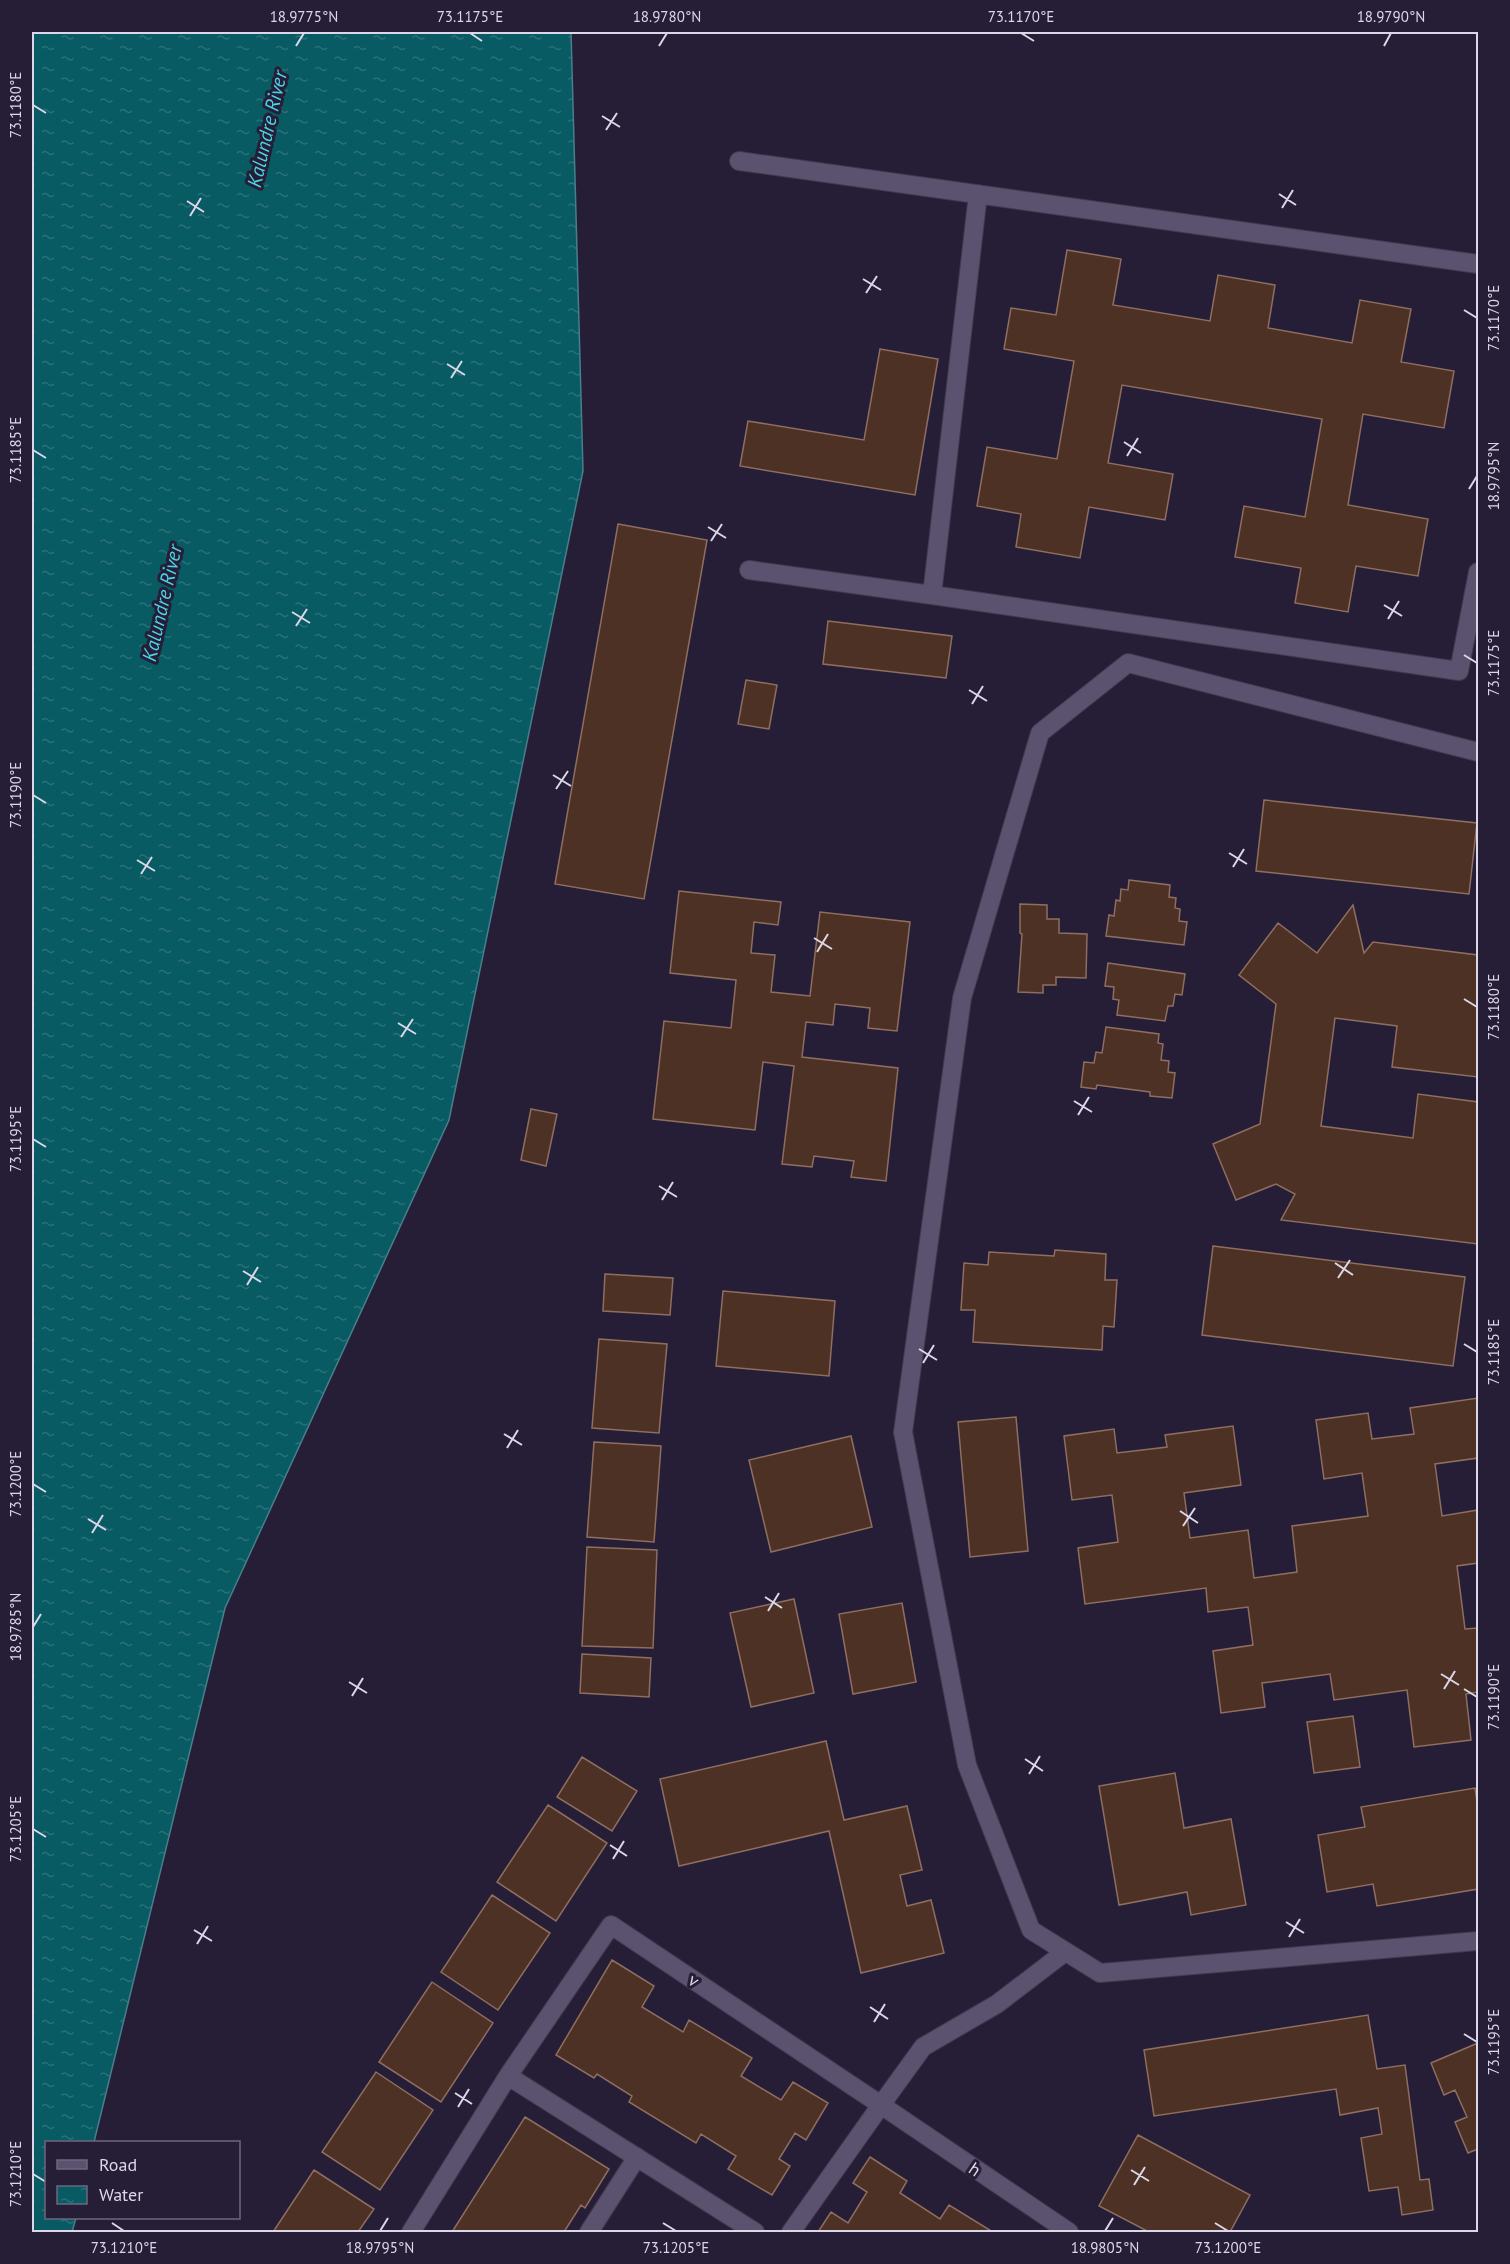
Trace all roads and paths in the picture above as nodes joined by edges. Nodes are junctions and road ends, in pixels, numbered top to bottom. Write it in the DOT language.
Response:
graph roads {
  1 [pos="739,161"];
  2 [pos="978,194"];
  3 [pos="1479,264"];
  4 [pos="748,570"];
  5 [pos="1479,572"];
  6 [pos="932,595"];
  7 [pos="1479,752"];
  8 [pos="1479,1941"];
  9 [pos="1065,1952"];
  10 [pos="508,2076"];
  11 [pos="881,2105"];
  12 [pos="637,2157"];
  13 [pos="411,2232"];
  14 [pos="589,2232"];
  15 [pos="755,2232"];
  16 [pos="791,2232"];
  17 [pos="1069,2232"];
  1 -- 2 [label="street"];
  2 -- 3 [label="street"];
  2 -- 6 [label="street"];
  4 -- 6 [label="street"];
  5 -- 6 [label="street"];
  7 -- 9 [label="street"];
  8 -- 9 [label="street"];
  9 -- 11 [label="street"];
  10 -- 11 [label="street, v"];
  10 -- 12 [label="street"];
  10 -- 13 [label="street, v"];
  11 -- 16 [label="street"];
  11 -- 17 [label="street, h"];
  12 -- 14 [label="street"];
  12 -- 15 [label="street"];
}
